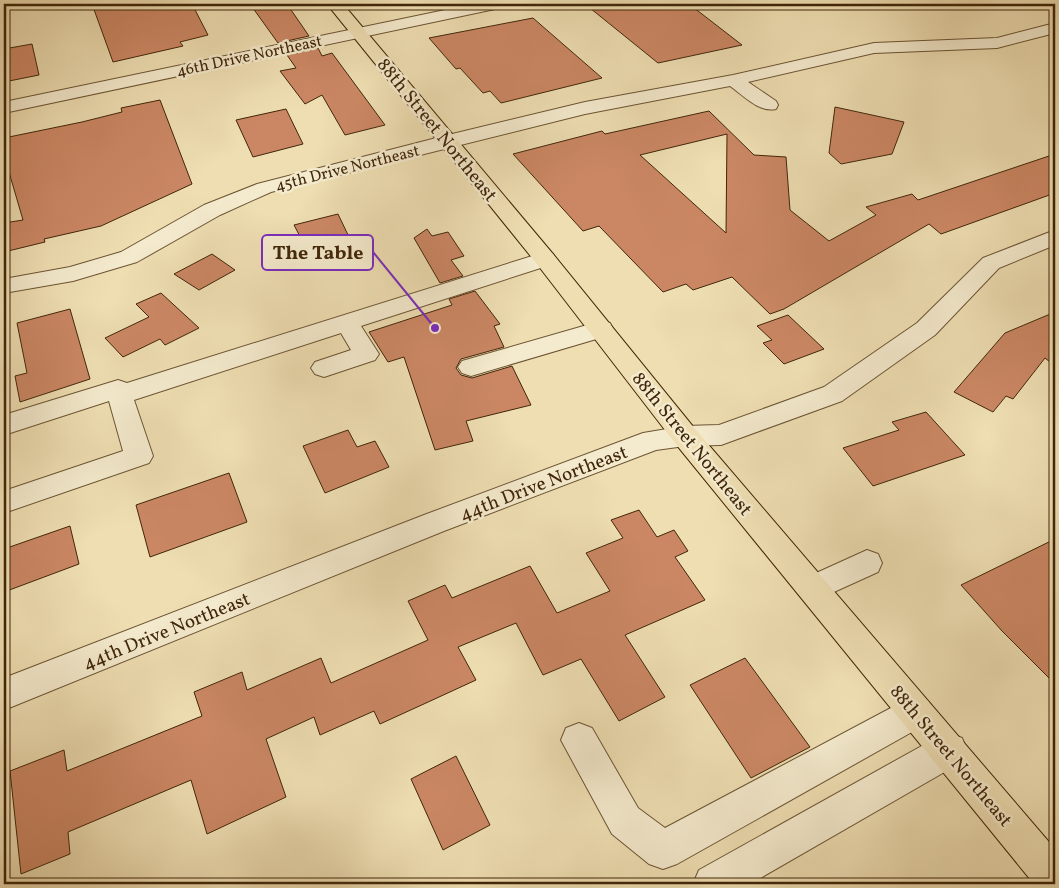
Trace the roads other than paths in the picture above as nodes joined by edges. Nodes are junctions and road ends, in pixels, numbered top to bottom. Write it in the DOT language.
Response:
graph roads {
  1 [pos="335,4"];
  2 [pos="495,4"];
  3 [pos="1055,28"];
  4 [pos="358,31"];
  5 [pos="733,80"];
  6 [pos="769,105"];
  7 [pos="4,108"];
  8 [pos="448,141"];
  9 [pos="1055,237"];
  10 [pos="546,259"];
  11 [pos="4,286"];
  12 [pos="347,323"];
  13 [pos="601,330"];
  14 [pos="471,366"];
  15 [pos="324,368"];
  16 [pos="120,395"];
  17 [pos="4,425"];
  18 [pos="685,436"];
  19 [pos="4,502"];
  20 [pos="867,563"];
  21 [pos="814,588"];
  22 [pos="4,694"];
  23 [pos="916,712"];
  24 [pos="579,740"];
  25 [pos="949,750"];
  26 [pos="1055,879"];
  27 [pos="713,884"];
  1 -- 4 [label="main road, 88th Street Northeast"];
  2 -- 4 [label="street, 46th Drive Northeast"];
  3 -- 5 [label="street, 45th Drive Northeast"];
  4 -- 7 [label="street, 46th Drive Northeast"];
  4 -- 8 [label="main road, 88th Street Northeast"];
  5 -- 6 [label="street"];
  5 -- 8 [label="street, 45th Drive Northeast"];
  8 -- 10 [label="main road, 88th Street Northeast"];
  8 -- 11 [label="street, 45th Drive Northeast"];
  9 -- 18 [label="street, 44th Drive Northeast"];
  10 -- 12 [label="street"];
  10 -- 13 [label="main road, 88th Street Northeast"];
  12 -- 15 [label="street"];
  12 -- 16 [label="street"];
  13 -- 14 [label="street"];
  13 -- 18 [label="main road, 88th Street Northeast"];
  16 -- 17 [label="street"];
  16 -- 19 [label="street"];
  18 -- 21 [label="main road, 88th Street Northeast"];
  18 -- 22 [label="street, 44th Drive Northeast"];
  20 -- 21 [label="street"];
  21 -- 23 [label="main road, 88th Street Northeast"];
  23 -- 24 [label="street"];
  23 -- 25 [label="main road, 88th Street Northeast"];
  25 -- 26 [label="main road, 88th Street Northeast"];
  25 -- 27 [label="street"];
}
